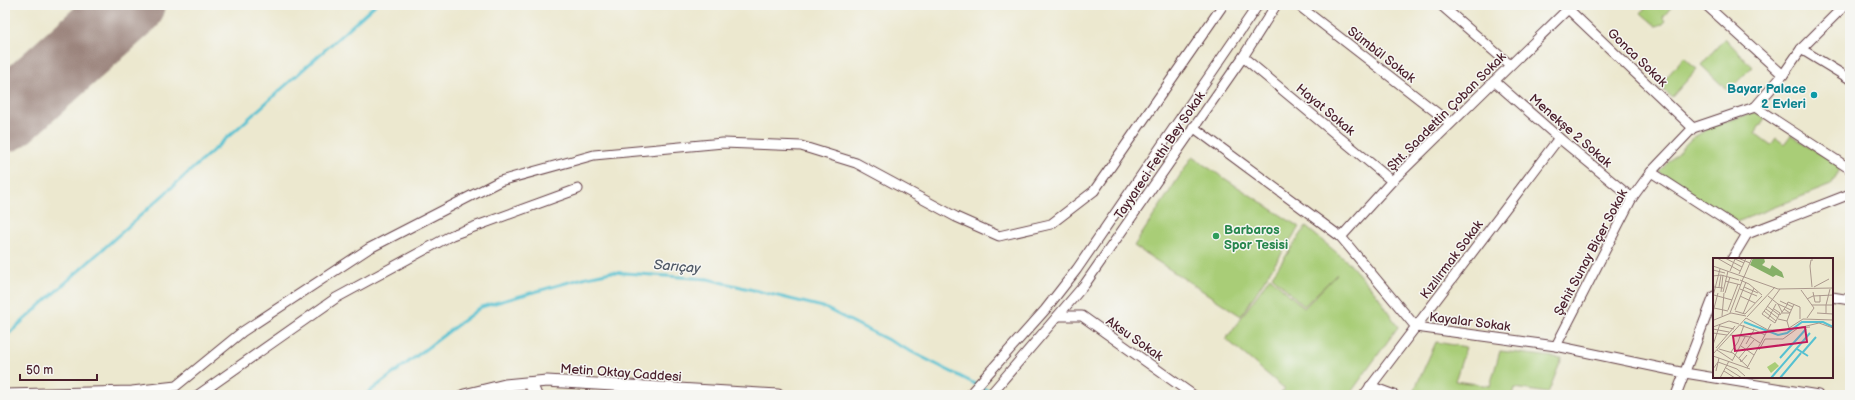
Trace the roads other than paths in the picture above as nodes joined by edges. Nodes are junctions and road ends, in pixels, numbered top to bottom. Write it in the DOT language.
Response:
graph roads {
  1 [pos="1223,5"];
  2 [pos="1258,5"];
  3 [pos="1276,5"];
  4 [pos="1298,5"];
  5 [pos="1441,5"];
  6 [pos="1706,5"];
  7 [pos="1844,5"];
  8 [pos="1568,6"];
  9 [pos="1801,49"];
  10 [pos="1243,57"];
  11 [pos="1510,65"];
  12 [pos="1783,75"];
  13 [pos="1849,77"];
  14 [pos="1494,81"];
  15 [pos="1755,107"];
  16 [pos="1450,124"];
  17 [pos="1193,128"];
  18 [pos="1693,128"];
  19 [pos="1558,138"];
  20 [pos="1850,169"];
  21 [pos="1651,172"];
  22 [pos="1392,181"];
  23 [pos="578,189"];
  24 [pos="1850,194"];
  25 [pos="1632,198"];
  26 [pos="1747,234"];
  27 [pos="1341,237"];
  28 [pos="1733,258"];
  29 [pos="1833,297"];
  30 [pos="1713,299"];
  31 [pos="1850,300"];
  32 [pos="1058,316"];
  33 [pos="1416,328"];
  34 [pos="1556,346"];
  35 [pos="1685,373"];
  36 [pos="1713,378"];
  37 [pos="1715,378"];
  38 [pos="528,383"];
  39 [pos="1370,386"];
  40 [pos="495,391"];
  41 [pos="5,394"];
  42 [pos="198,395"];
  43 [pos="464,395"];
  44 [pos="536,395"];
  45 [pos="778,395"];
  46 [pos="969,395"];
  47 [pos="990,395"];
  48 [pos="1193,395"];
  49 [pos="1364,395"];
  50 [pos="1394,395"];
  51 [pos="1676,395"];
  52 [pos="1818,395"];
  1 -- 41 [label="street"];
  2 -- 46 [label="street, Tayyareci Fethi Bey Sokak"];
  3 -- 10 [label="street, Tayyareci Fethi Bey Sokak"];
  4 -- 16 [label="street, Sümbül Sokak"];
  5 -- 11 [label="street"];
  6 -- 12 [label="street"];
  7 -- 9 [label="street"];
  8 -- 11 [label="street, Şht. Saadettin Çoban Sokak"];
  8 -- 18 [label="street, Gonca Sokak"];
  9 -- 12 [label="street"];
  9 -- 13 [label="street"];
  10 -- 17 [label="street, Tayyareci Fethi Bey Sokak"];
  10 -- 22 [label="street, Hayat Sokak"];
  11 -- 14 [label="street, Şht. Saadettin Çoban Sokak"];
  12 -- 15 [label="street"];
  14 -- 16 [label="street, Şht. Saadettin Çoban Sokak"];
  14 -- 19 [label="street, Menekşe 2 Sokak"];
  15 -- 18 [label="street, Şehit Sunay Biçer Sokak"];
  15 -- 20 [label="street"];
  16 -- 22 [label="street, Şht. Saadettin Çoban Sokak"];
  17 -- 27 [label="street, Kayalar Sokak"];
  17 -- 32 [label="street, Tayyareci Fethi Bey Sokak"];
  18 -- 21 [label="street, Şehit Sunay Biçer Sokak"];
  19 -- 25 [label="street, Menekşe 2 Sokak"];
  19 -- 33 [label="street, Kızılırmak Sokak"];
  21 -- 25 [label="street, Şehit Sunay Biçer Sokak"];
  21 -- 26 [label="street"];
  22 -- 27 [label="street, Şht. Saadettin Çoban Sokak"];
  23 -- 42 [label="street"];
  24 -- 26 [label="street"];
  25 -- 34 [label="street, Şehit Sunay Biçer Sokak"];
  26 -- 28 [label="street"];
  27 -- 33 [label="street, Kayalar Sokak"];
  29 -- 31 [label="street"];
  30 -- 35 [label="street"];
  32 -- 47 [label="street, Tayyareci Fethi Bey Sokak"];
  32 -- 48 [label="street, Aksu Sokak"];
  33 -- 34 [label="street, Kayalar Sokak"];
  33 -- 39 [label="street, Kızılırmak Sokak"];
  34 -- 35 [label="street, Kayalar Sokak"];
  35 -- 36 [label="street, Kayalar Sokak"];
  35 -- 51 [label="street"];
  37 -- 52 [label="street, Kayalar Sokak"];
  38 -- 40 [label="street, Metin Oktay Caddesi"];
  38 -- 44 [label="street"];
  38 -- 45 [label="street, Metin Oktay Caddesi"];
  39 -- 49 [label="street, Kızılırmak Sokak"];
  39 -- 50 [label="street"];
  40 -- 43 [label="street, Metin Oktay Caddesi"];
}
